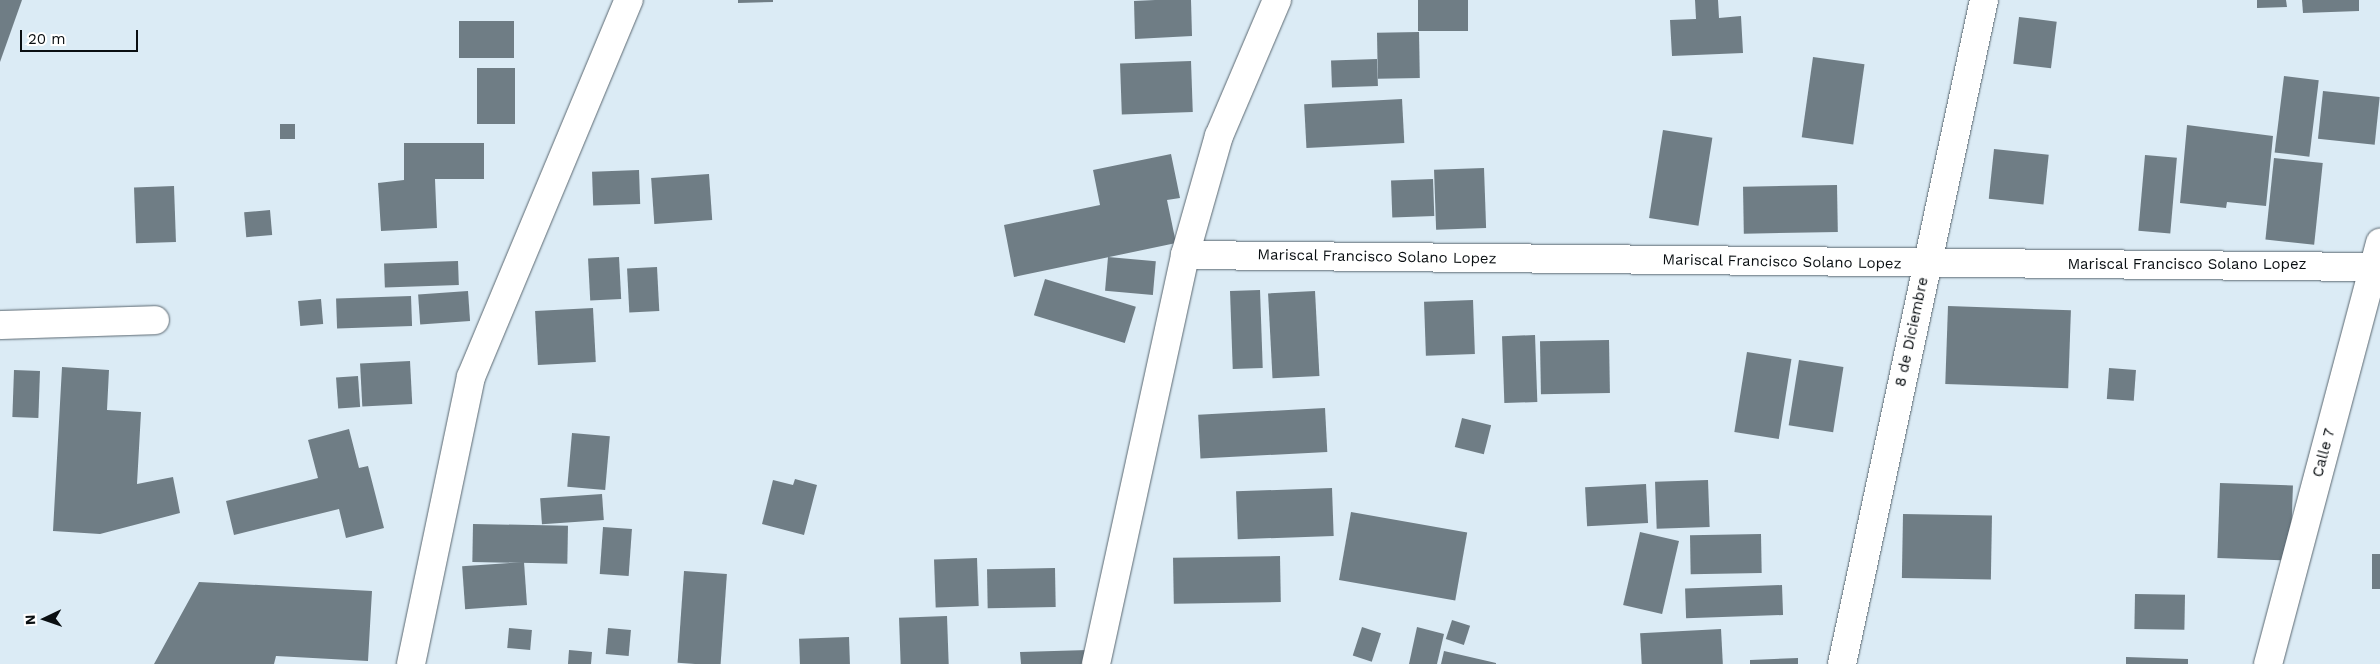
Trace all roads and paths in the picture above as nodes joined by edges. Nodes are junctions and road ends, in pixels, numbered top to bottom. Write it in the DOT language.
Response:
graph roads {
  1 [pos="629,0"];
  2 [pos="1277,0"];
  3 [pos="1984,0"];
  4 [pos="1185,255"];
  5 [pos="2378,259"];
  6 [pos="1926,264"];
  7 [pos="155,320"];
  8 [pos="0,324"];
  9 [pos="411,664"];
  10 [pos="1096,664"];
  11 [pos="1842,664"];
  12 [pos="2268,664"];
  1 -- 9 [label="street"];
  2 -- 4 [label="street"];
  3 -- 6 [label="street, 8 de Diciembre"];
  4 -- 6 [label="street, Mariscal Francisco Solano Lopez"];
  4 -- 10 [label="street"];
  5 -- 6 [label="street, Mariscal Francisco Solano Lopez"];
  5 -- 12 [label="street, Calle 7"];
  6 -- 11 [label="street, 8 de Diciembre"];
  7 -- 8 [label="street"];
}
